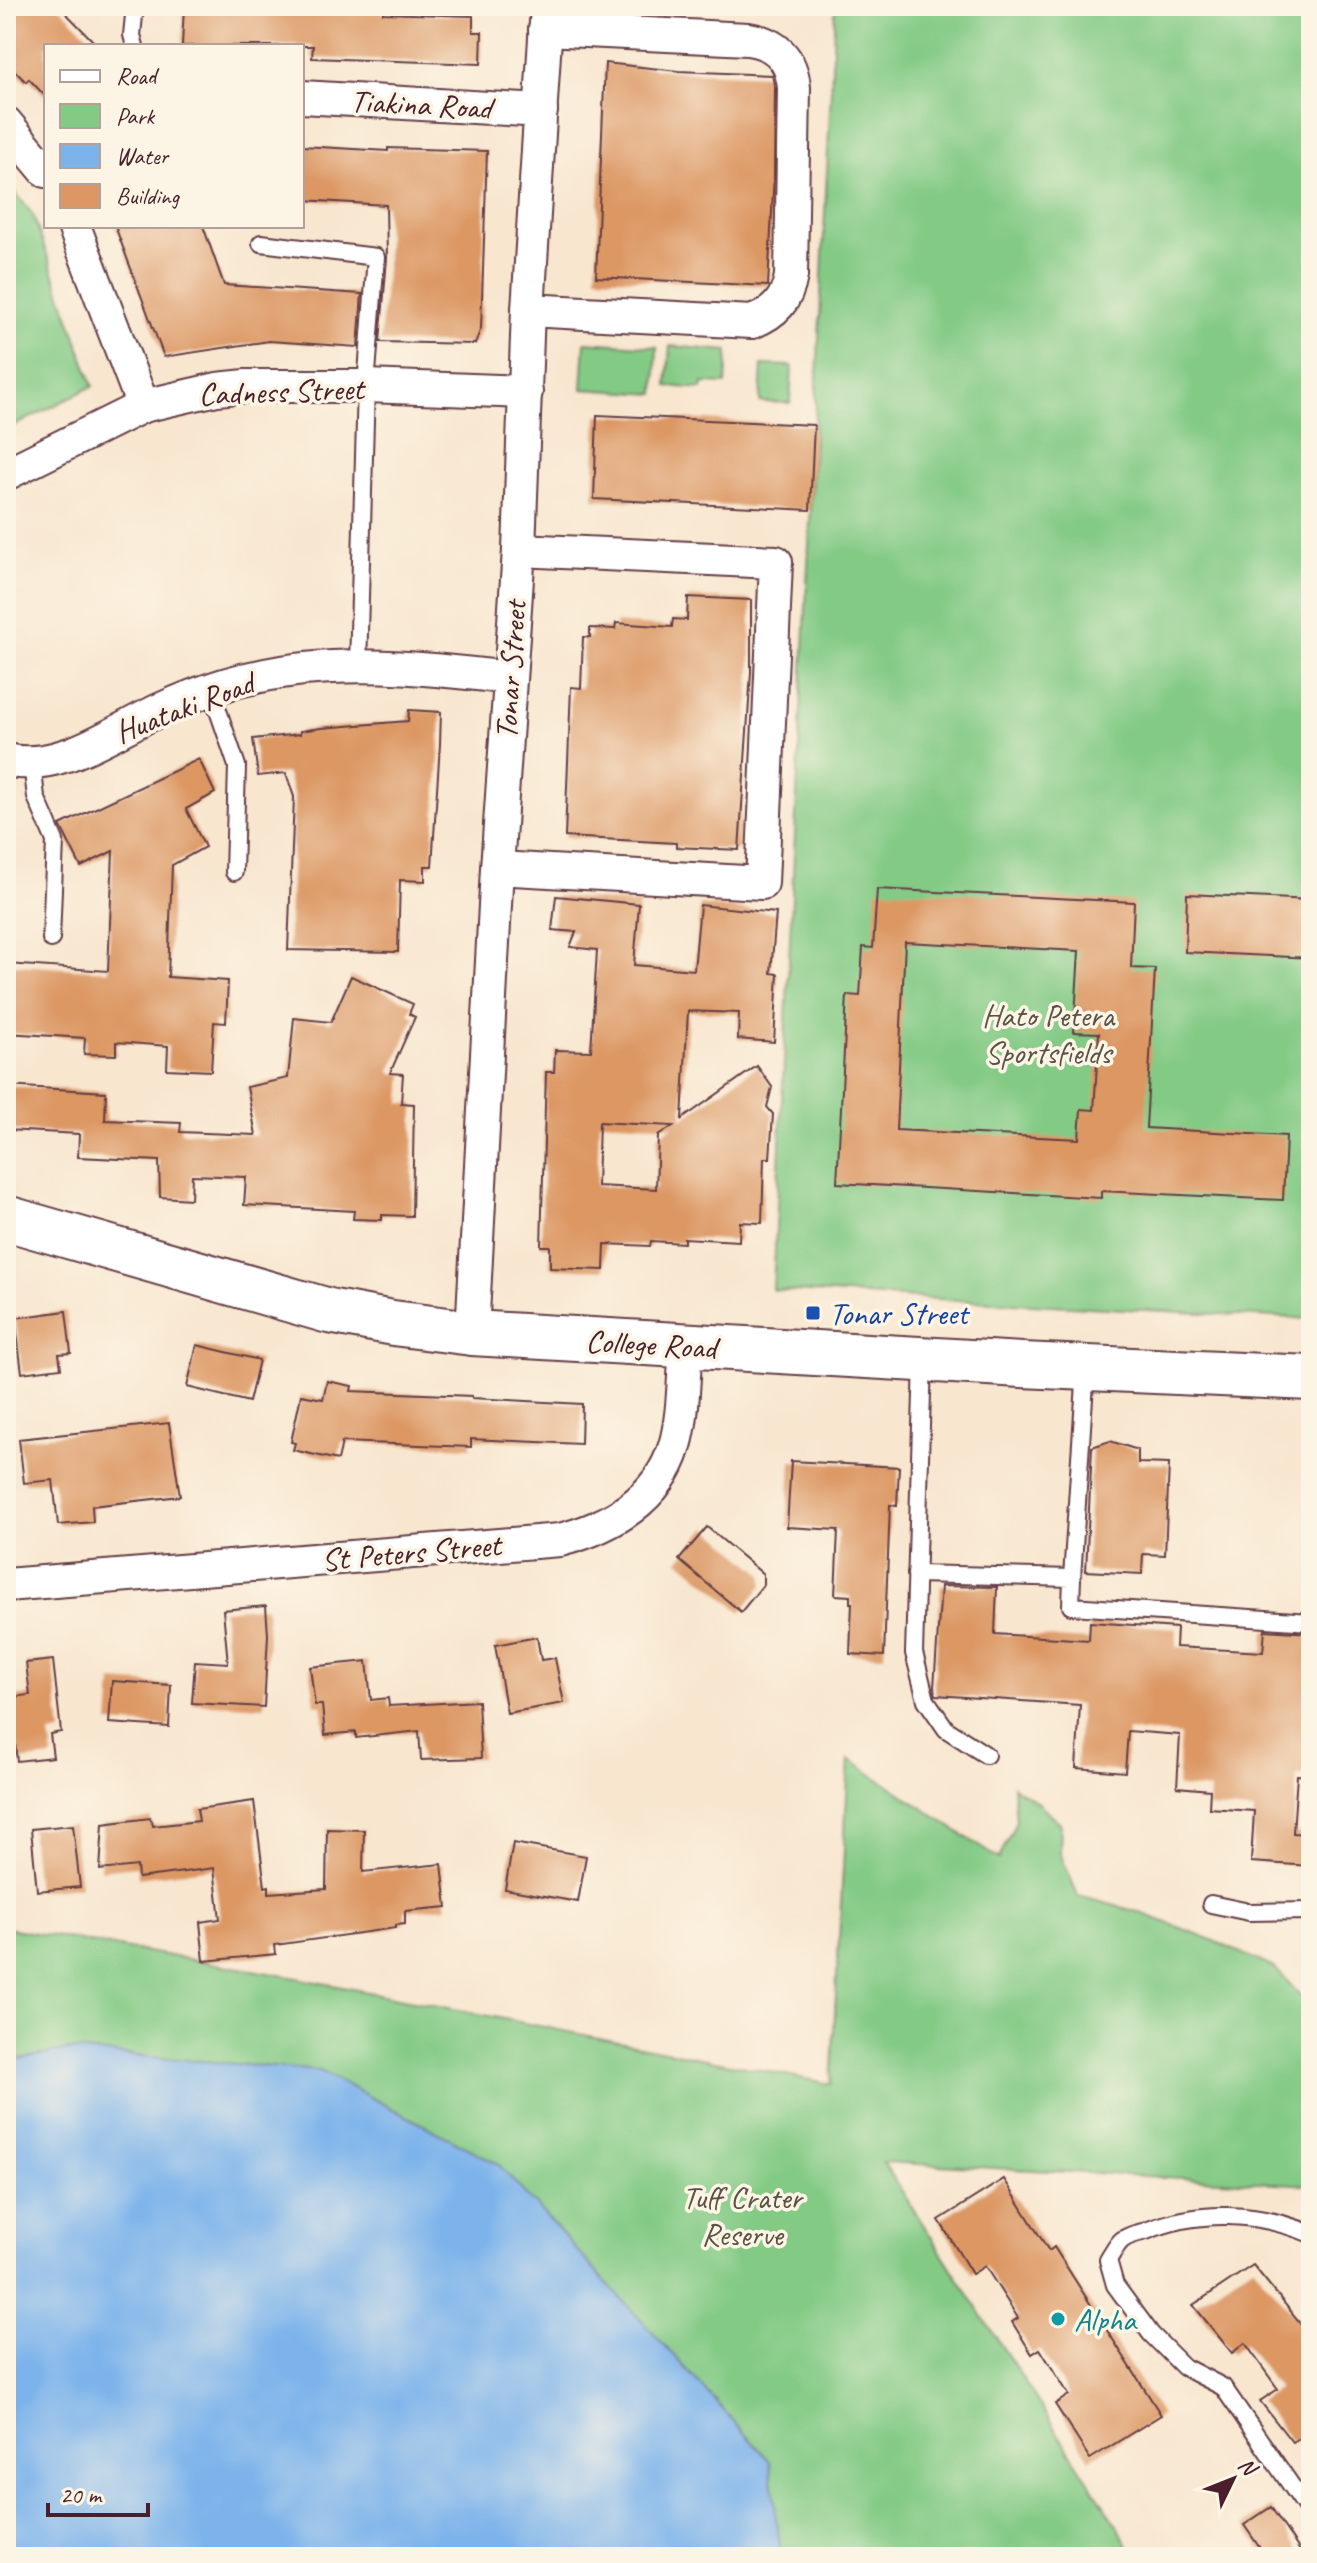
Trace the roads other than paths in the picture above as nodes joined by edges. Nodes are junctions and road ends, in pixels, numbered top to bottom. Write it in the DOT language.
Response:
graph roads {
  1 [pos="135,6"];
  2 [pos="546,18"];
  3 [pos="134,44"];
  4 [pos="304,97"];
  5 [pos="541,111"];
  6 [pos="6,123"];
  7 [pos="44,169"];
  8 [pos="75,228"];
  9 [pos="261,243"];
  10 [pos="528,310"];
  11 [pos="366,386"];
  12 [pos="526,392"];
  13 [pos="143,406"];
  14 [pos="6,474"];
  15 [pos="519,550"];
  16 [pos="358,667"];
  17 [pos="510,678"];
  18 [pos="211,690"];
  19 [pos="19,762"];
  20 [pos="497,868"];
  21 [pos="234,872"];
  22 [pos="51,939"];
  23 [pos="6,1218"];
  24 [pos="472,1333"];
  25 [pos="686,1347"];
  26 [pos="923,1359"];
  27 [pos="1086,1368"];
  28 [pos="1311,1378"];
  29 [pos="916,1574"];
  30 [pos="1072,1578"];
  31 [pos="6,1585"];
  32 [pos="1311,1622"];
  33 [pos="986,1755"];
  34 [pos="1211,1904"];
  35 [pos="1311,1911"];
  36 [pos="1311,2234"];
  37 [pos="1311,2514"];
  1 -- 3 [label="lane"];
  2 -- 5 [label="street, Tonar Street"];
  2 -- 10 [label="street"];
  4 -- 5 [label="street, Tiakina Road"];
  5 -- 10 [label="street, Tonar Street"];
  6 -- 7 [label="street"];
  8 -- 13 [label="street"];
  9 -- 11 [label="lane"];
  10 -- 12 [label="street, Tonar Street"];
  11 -- 12 [label="street, Cadness Street"];
  11 -- 13 [label="street, Cadness Street"];
  11 -- 16 [label="lane"];
  12 -- 15 [label="street, Tonar Street"];
  13 -- 14 [label="street, Cadness Street"];
  15 -- 17 [label="street, Tonar Street"];
  15 -- 20 [label="street"];
  16 -- 17 [label="street, Huataki Road"];
  16 -- 18 [label="street, Huataki Road"];
  17 -- 20 [label="street, Tonar Street"];
  18 -- 19 [label="street, Huataki Road"];
  18 -- 21 [label="lane"];
  19 -- 22 [label="lane"];
  20 -- 24 [label="street, Tonar Street"];
  23 -- 24 [label="main road, College Road"];
  24 -- 25 [label="main road, College Road"];
  25 -- 26 [label="main road, College Road"];
  25 -- 31 [label="street, St Peters Street"];
  26 -- 27 [label="main road, College Road"];
  26 -- 29 [label="lane"];
  27 -- 28 [label="main road, College Road"];
  27 -- 30 [label="lane"];
  29 -- 30 [label="lane"];
  29 -- 33 [label="lane"];
  30 -- 32 [label="lane"];
  34 -- 35 [label="lane"];
  36 -- 37 [label="lane"];
}
